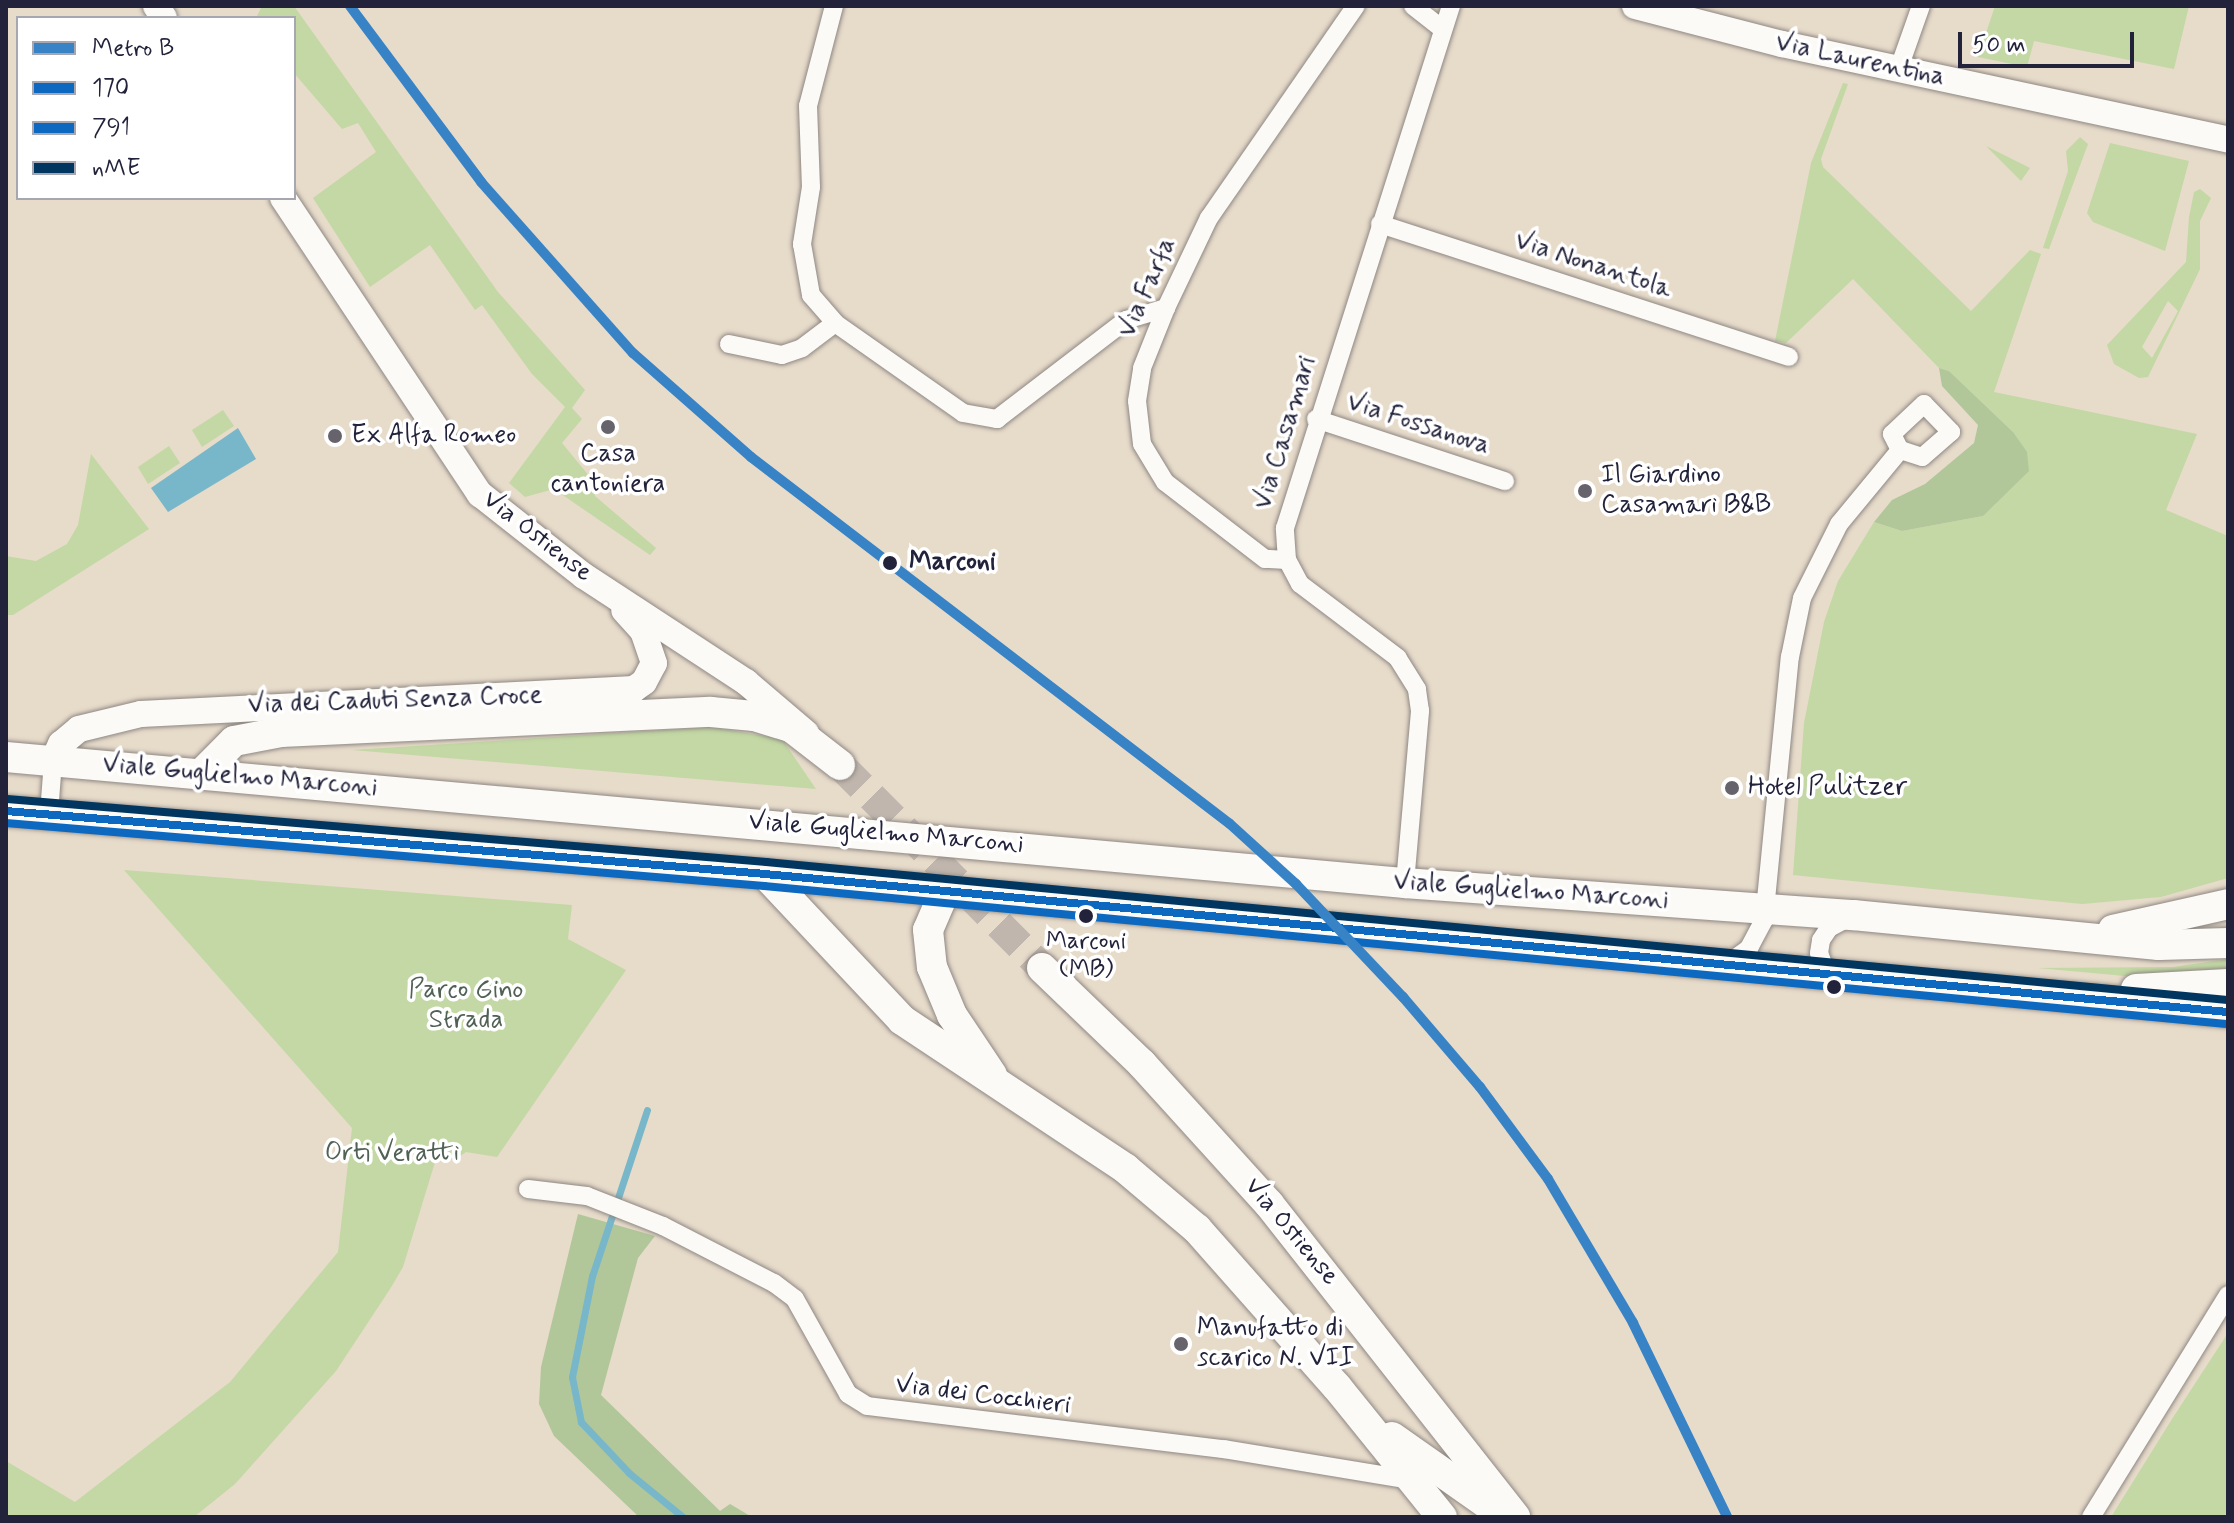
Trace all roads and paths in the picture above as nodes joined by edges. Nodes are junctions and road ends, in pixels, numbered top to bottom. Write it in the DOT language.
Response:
graph roads {
  1 [pos="834,6"];
  2 [pos="1356,6"];
  3 [pos="1413,6"];
  4 [pos="1451,6"];
  5 [pos="1635,6"];
  6 [pos="1921,6"];
  7 [pos="1442,29"];
  8 [pos="1899,68"];
  9 [pos="2228,140"];
  10 [pos="284,200"];
  11 [pos="1380,224"];
  12 [pos="1166,308"];
  13 [pos="835,323"];
  14 [pos="729,344"];
  15 [pos="1789,357"];
  16 [pos="1316,419"];
  17 [pos="1900,450"];
  18 [pos="1505,481"];
  19 [pos="1287,560"];
  20 [pos="607,591"];
  21 [pos="814,741"];
  22 [pos="6,757"];
  23 [pos="53,761"];
  24 [pos="840,765"];
  25 [pos="202,773"];
  26 [pos="6,811"];
  27 [pos="49,814"];
  28 [pos="765,874"];
  29 [pos="1405,883"];
  30 [pos="944,893"];
  31 [pos="2228,904"];
  32 [pos="1766,909"];
  33 [pos="1853,915"];
  34 [pos="2074,935"];
  35 [pos="2228,943"];
  36 [pos="1726,965"];
  37 [pos="1042,968"];
  38 [pos="1826,972"];
  39 [pos="2228,984"];
  40 [pos="2075,997"];
  41 [pos="2228,1012"];
  42 [pos="997,1084"];
  43 [pos="528,1189"];
  44 [pos="2228,1295"];
  45 [pos="1363,1419"];
  46 [pos="1416,1481"];
  47 [pos="1442,1517"];
  48 [pos="1507,1517"];
  49 [pos="1515,1517"];
  50 [pos="2091,1517"];
  1 -- 13 [label="street"];
  2 -- 12 [label="street, Via Farfa"];
  3 -- 7 [label="street"];
  4 -- 7 [label="street, Via Casamari"];
  5 -- 8 [label="main road, Via Laurentina"];
  6 -- 8 [label="street"];
  7 -- 11 [label="street, Via Casamari"];
  8 -- 9 [label="main road, Via Laurentina"];
  10 -- 20 [label="main road, Via Ostiense"];
  11 -- 15 [label="street, Via Nonantola"];
  11 -- 16 [label="street, Via Casamari"];
  12 -- 13 [label="street"];
  12 -- 19 [label="street, Via Farfa"];
  13 -- 14 [label="street"];
  16 -- 18 [label="street, Via Fossanova"];
  16 -- 19 [label="street, Via Casamari"];
  17 -- 32 [label="street"];
  19 -- 29 [label="street"];
  20 -- 21 [label="main road, Via Ostiense"];
  20 -- 23 [label="main road, Via dei Caduti Senza Croce"];
  21 -- 24 [label="main road, Via Ostiense"];
  21 -- 25 [label="main road, Via dei Caduti Senza Croce"];
  22 -- 23 [label="main road, Viale Guglielmo Marconi"];
  23 -- 25 [label="main road, Viale Guglielmo Marconi"];
  23 -- 27 [label="street"];
  25 -- 29 [label="main road, Viale Guglielmo Marconi"];
  26 -- 27 [label="main road, Viale Guglielmo Marconi"];
  27 -- 28 [label="main road, Viale Guglielmo Marconi"];
  28 -- 30 [label="main road, Viale Guglielmo Marconi"];
  28 -- 42 [label="main road"];
  29 -- 32 [label="main road, Viale Guglielmo Marconi"];
  30 -- 36 [label="main road, Viale Guglielmo Marconi"];
  30 -- 42 [label="main road"];
  31 -- 34 [label="main road"];
  32 -- 33 [label="main road, Viale Guglielmo Marconi"];
  32 -- 36 [label="street"];
  33 -- 34 [label="main road, Viale Guglielmo Marconi"];
  33 -- 38 [label="street"];
  34 -- 35 [label="main road, Viale Guglielmo Marconi"];
  36 -- 38 [label="main road, Viale Guglielmo Marconi"];
  37 -- 49 [label="main road, Via Ostiense"];
  38 -- 40 [label="main road, Viale Guglielmo Marconi"];
  39 -- 40 [label="main road"];
  40 -- 41 [label="main road, Viale Guglielmo Marconi"];
  42 -- 45 [label="main road"];
  43 -- 46 [label="street, Via dei Cocchieri"];
  44 -- 50 [label="street"];
  45 -- 46 [label="main road"];
  45 -- 48 [label="main road"];
  46 -- 47 [label="main road"];
}
